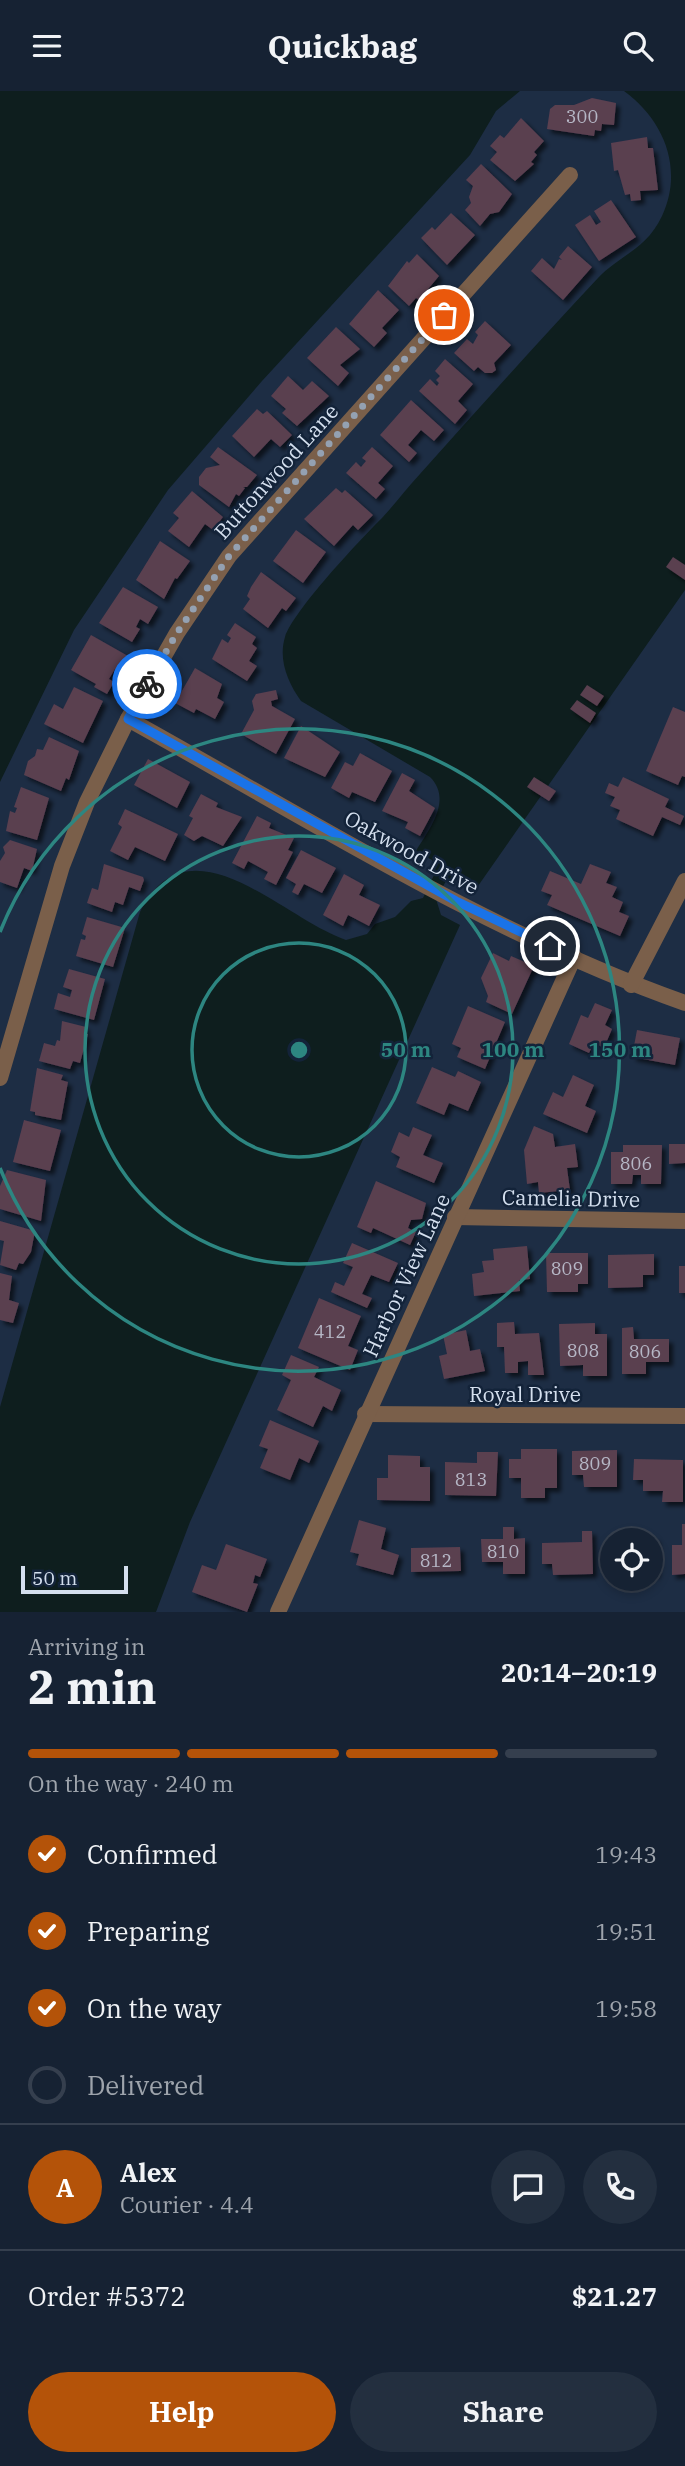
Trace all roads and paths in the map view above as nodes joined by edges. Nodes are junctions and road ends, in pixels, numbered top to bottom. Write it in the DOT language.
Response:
graph roads {
  1 [pos="570,175"];
  2 [pos="128,719"];
  3 [pos="685,881"];
  4 [pos="574,957"];
  5 [pos="631,985"];
  6 [pos="685,1003"];
  7 [pos="0,1078"];
  8 [pos="456,1217"];
  9 [pos="685,1221"];
  10 [pos="365,1414"];
  11 [pos="685,1416"];
  12 [pos="278,1612"];
  1 -- 2 [label="street, Buttonwood Lane"];
  2 -- 4 [label="street, Oakwood Drive"];
  2 -- 7 [label="street, Buttonwood Lane"];
  3 -- 5 [label="street"];
  4 -- 5 [label="street, Oakwood Drive"];
  4 -- 8 [label="street, Harbor View Lane"];
  5 -- 6 [label="street, Oakwood Drive"];
  8 -- 9 [label="street, Camelia Drive"];
  8 -- 10 [label="street, Harbor View Lane"];
  10 -- 11 [label="street, Royal Drive"];
  10 -- 12 [label="street, Harbor View Lane"];
}
